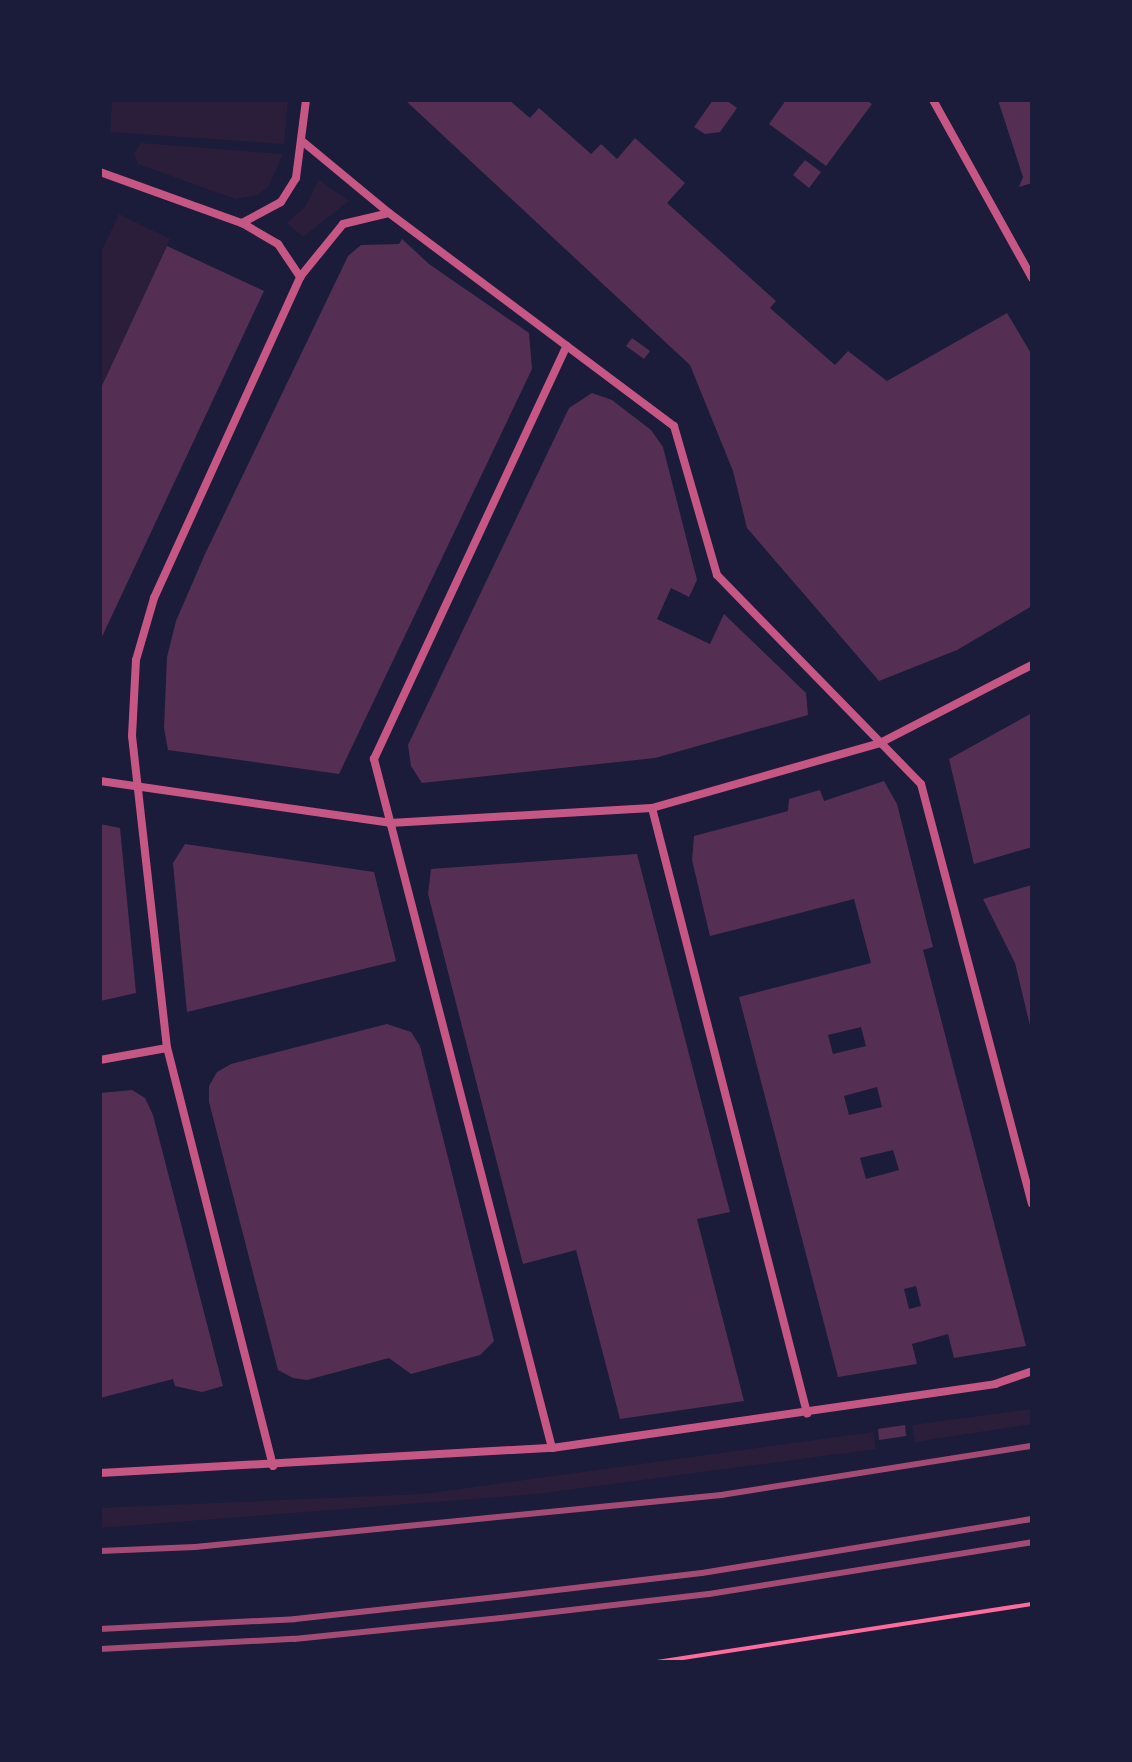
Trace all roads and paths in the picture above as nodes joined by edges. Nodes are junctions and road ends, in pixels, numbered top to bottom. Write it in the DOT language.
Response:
graph roads {
  1 [pos="306,100"];
  2 [pos="933,100"];
  3 [pos="302,141"];
  4 [pos="100,172"];
  5 [pos="389,213"];
  6 [pos="242,223"];
  7 [pos="300,277"];
  8 [pos="1032,278"];
  9 [pos="567,346"];
  10 [pos="1032,665"];
  11 [pos="880,743"];
  12 [pos="100,781"];
  13 [pos="139,790"];
  14 [pos="652,808"];
  15 [pos="390,823"];
  16 [pos="167,1048"];
  17 [pos="100,1060"];
  18 [pos="1032,1204"];
  19 [pos="1032,1371"];
  20 [pos="807,1413"];
  21 [pos="552,1448"];
  22 [pos="273,1466"];
  23 [pos="100,1473"];
  24 [pos="1032,1604"];
  25 [pos="657,1662"];
  1 -- 3 [label="street"];
  2 -- 8 [label="street"];
  3 -- 5 [label="street"];
  3 -- 6 [label="street"];
  4 -- 6 [label="street"];
  5 -- 7 [label="street"];
  5 -- 9 [label="street"];
  6 -- 7 [label="street"];
  7 -- 13 [label="street"];
  9 -- 11 [label="street"];
  9 -- 15 [label="street"];
  10 -- 11 [label="street"];
  11 -- 14 [label="street"];
  11 -- 18 [label="street"];
  12 -- 13 [label="street"];
  13 -- 15 [label="street"];
  13 -- 16 [label="street"];
  14 -- 15 [label="street"];
  14 -- 20 [label="street"];
  15 -- 21 [label="street"];
  16 -- 17 [label="street"];
  16 -- 22 [label="street"];
  19 -- 20 [label="street"];
  20 -- 21 [label="street"];
  21 -- 22 [label="street"];
  22 -- 23 [label="street"];
  24 -- 25 [label="path"];
}
